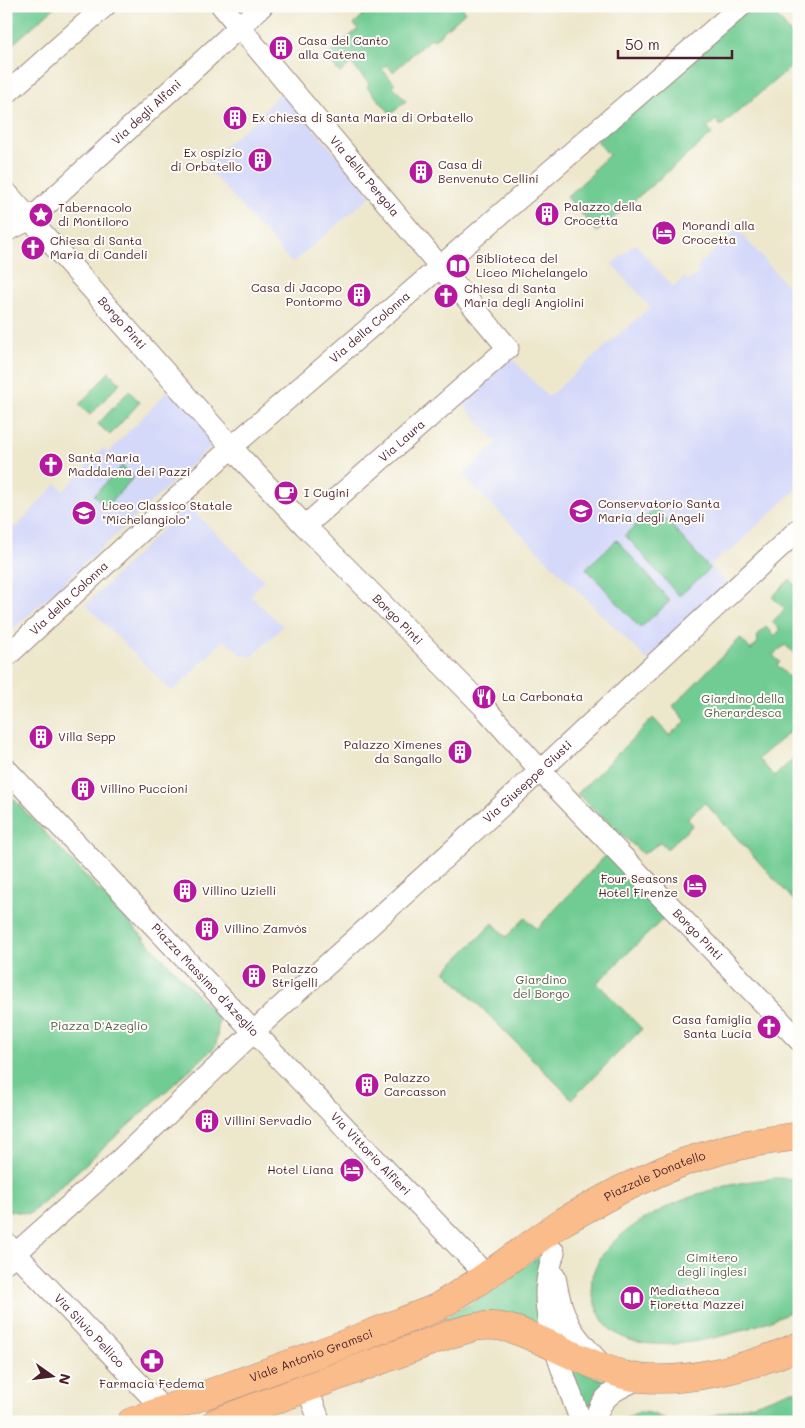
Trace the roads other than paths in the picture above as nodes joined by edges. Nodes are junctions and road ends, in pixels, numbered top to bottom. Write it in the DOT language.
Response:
graph roads {
  1 [pos="105,6"];
  2 [pos="222,6"];
  3 [pos="262,6"];
  4 [pos="741,6"];
  5 [pos="239,27"];
  6 [pos="6,94"];
  7 [pos="6,192"];
  8 [pos="31,218"];
  9 [pos="6,231"];
  10 [pos="440,267"];
  11 [pos="504,351"];
  12 [pos="232,448"];
  13 [pos="305,526"];
  14 [pos="799,529"];
  15 [pos="6,657"];
  16 [pos="6,769"];
  17 [pos="540,771"];
  18 [pos="254,1032"];
  19 [pos="799,1040"];
  20 [pos="799,1136"];
  21 [pos="752,1143"];
  22 [pos="799,1148"];
  23 [pos="564,1221"];
  24 [pos="10,1252"];
  25 [pos="554,1252"];
  26 [pos="486,1275"];
  27 [pos="799,1346"];
  28 [pos="556,1348"];
  29 [pos="605,1368"];
  30 [pos="642,1378"];
  31 [pos="307,1388"];
  32 [pos="164,1410"];
  33 [pos="131,1422"];
  34 [pos="216,1422"];
  35 [pos="320,1422"];
  36 [pos="581,1422"];
  37 [pos="596,1422"];
  1 -- 6 [label="street"];
  2 -- 5 [label="street, Via della Pergola"];
  3 -- 5 [label="street, Via degli Alfani"];
  4 -- 10 [label="street, Via della Colonna"];
  5 -- 8 [label="street, Via degli Alfani"];
  5 -- 10 [label="street, Via della Pergola"];
  7 -- 8 [label="street, Borgo Pinti"];
  8 -- 9 [label="street, Via degli Alfani"];
  8 -- 12 [label="street, Borgo Pinti"];
  10 -- 11 [label="street, Via della Pergola"];
  10 -- 12 [label="street, Via della Colonna"];
  11 -- 13 [label="street, Via Laura"];
  12 -- 13 [label="street, Borgo Pinti"];
  12 -- 15 [label="street, Via della Colonna"];
  13 -- 17 [label="street, Borgo Pinti"];
  14 -- 17 [label="street, Via Giuseppe Giusti"];
  16 -- 18 [label="street, Piazza Massimo d'Azeglio"];
  17 -- 18 [label="street, Via Giuseppe Giusti"];
  17 -- 19 [label="street, Borgo Pinti"];
  18 -- 24 [label="street, Piazza Massimo d'Azeglio"];
  18 -- 26 [label="street, Via Vittorio Alfieri"];
  20 -- 21 [label="main road, Piazzale Donatello"];
  21 -- 22 [label="street, Piazzale Donatello"];
  21 -- 23 [label="main road, Piazzale Donatello"];
  23 -- 25 [label="street"];
  23 -- 26 [label="main road, Piazzale Donatello"];
  24 -- 32 [label="street, Via Silvio Pellico"];
  25 -- 28 [label="street"];
  25 -- 29 [label="street"];
  26 -- 32 [label="main road, Viale Antonio Gramsci"];
  27 -- 30 [label="main road"];
  28 -- 29 [label="main road"];
  28 -- 31 [label="main road"];
  28 -- 36 [label="street"];
  29 -- 30 [label="main road"];
  30 -- 37 [label="street"];
  31 -- 34 [label="main road"];
  31 -- 35 [label="street"];
  32 -- 33 [label="main road, Viale Antonio Gramsci"];
}
